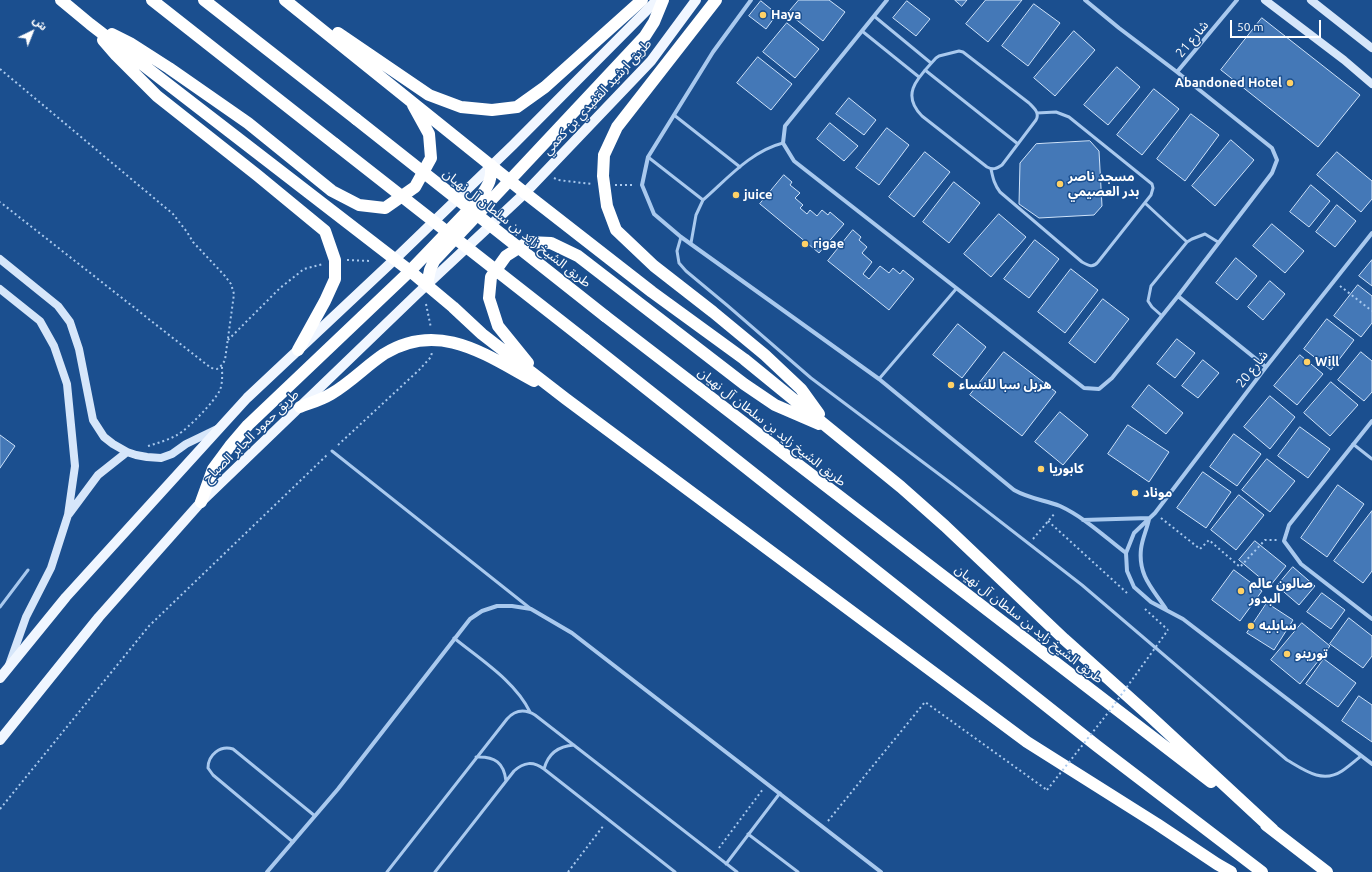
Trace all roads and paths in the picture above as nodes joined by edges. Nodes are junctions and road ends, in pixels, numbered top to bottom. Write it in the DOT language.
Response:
graph roads {
  1 [pos="61,0"];
  2 [pos="152,0"];
  3 [pos="204,0"];
  4 [pos="285,0"];
  5 [pos="289,0"];
  6 [pos="642,0"];
  7 [pos="657,0"];
  8 [pos="663,0"];
  9 [pos="696,0"];
  10 [pos="716,0"];
  11 [pos="751,0"];
  12 [pos="887,0"];
  13 [pos="1085,0"];
  14 [pos="1237,0"];
  15 [pos="1265,0"];
  16 [pos="1311,0"];
  17 [pos="874,16"];
  18 [pos="90,24"];
  19 [pos="862,31"];
  20 [pos="1372,48"];
  21 [pos="931,63"];
  22 [pos="0,69"];
  23 [pos="925,70"];
  24 [pos="1177,72"];
  25 [pos="919,77"];
  26 [pos="1372,84"];
  27 [pos="409,98"];
  28 [pos="1037,113"];
  29 [pos="674,115"];
  30 [pos="783,143"];
  31 [pos="1018,144"];
  32 [pos="513,145"];
  33 [pos="648,157"];
  34 [pos="491,165"];
  35 [pos="740,166"];
  36 [pos="991,169"];
  37 [pos="544,172"];
  38 [pos="509,179"];
  39 [pos="525,193"];
  40 [pos="703,200"];
  41 [pos="0,202"];
  42 [pos="1145,203"];
  43 [pos="1372,233"];
  44 [pos="682,237"];
  45 [pos="1187,242"];
  46 [pos="1218,242"];
  47 [pos="691,243"];
  48 [pos="0,259"];
  49 [pos="395,259"];
  50 [pos="335,260"];
  51 [pos="372,261"];
  52 [pos="410,271"];
  53 [pos="1334,281"];
  54 [pos="427,285"];
  55 [pos="0,289"];
  56 [pos="956,289"];
  57 [pos="1178,296"];
  58 [pos="426,304"];
  59 [pos="1372,311"];
  60 [pos="1161,315"];
  61 [pos="432,339"];
  62 [pos="228,341"];
  63 [pos="298,350"];
  64 [pos="222,365"];
  65 [pos="1266,367"];
  66 [pos="879,379"];
  67 [pos="544,381"];
  68 [pos="566,399"];
  69 [pos="300,407"];
  70 [pos="1372,421"];
  71 [pos="220,428"];
  72 [pos="829,428"];
  73 [pos="1353,444"];
  74 [pos="332,450"];
  75 [pos="127,452"];
  76 [pos="1372,459"];
  77 [pos="201,502"];
  78 [pos="1060,506"];
  79 [pos="1155,513"];
  80 [pos="68,516"];
  81 [pos="1149,518"];
  82 [pos="1083,520"];
  83 [pos="1048,521"];
  84 [pos="1284,541"];
  85 [pos="1030,543"];
  86 [pos="1126,553"];
  87 [pos="28,570"];
  88 [pos="1128,593"];
  89 [pos="0,607"];
  90 [pos="531,608"];
  91 [pos="1145,609"];
  92 [pos="1166,609"];
  93 [pos="1372,620"];
  94 [pos="454,638"];
  95 [pos="8,668"];
  96 [pos="0,678"];
  97 [pos="530,712"];
  98 [pos="0,740"];
  99 [pos="574,745"];
  100 [pos="1361,756"];
  101 [pos="476,757"];
  102 [pos="1372,764"];
  103 [pos="544,769"];
  104 [pos="506,781"];
  105 [pos="768,784"];
  106 [pos="780,793"];
  107 [pos="0,809"];
  108 [pos="315,816"];
  109 [pos="608,820"];
  110 [pos="824,827"];
  111 [pos="1273,830"];
  112 [pos="748,834"];
  113 [pos="293,842"];
  114 [pos="714,854"];
  115 [pos="726,864"];
  116 [pos="879,871"];
  117 [pos="268,872"];
  118 [pos="387,872"];
  119 [pos="435,872"];
  120 [pos="568,872"];
  121 [pos="675,872"];
  122 [pos="737,872"];
  123 [pos="798,872"];
  124 [pos="1231,872"];
  125 [pos="1262,872"];
  126 [pos="1327,872"];
  1 -- 18 [label="highway"];
  2 -- 125 [label="highway, bridge"];
  3 -- 111 [label="highway, طريق الشيخ زايد بن سلطان آل نهيان, bridge"];
  4 -- 27 [label="highway"];
  5 -- 6 [label="highway"];
  7 -- 32 [label="main road, طريق ارشيد القفيدي بن كعمي"];
  8 -- 38 [label="highway"];
  9 -- 37 [label="main road, طريق ارشيد القفيدي بن كعمي"];
  10 -- 72 [label="highway"];
  11 -- 29 [label="street"];
  12 -- 17 [label="street"];
  13 -- 24 [label="street"];
  14 -- 24 [label="street, شارع 21"];
  15 -- 26 [label="street"];
  16 -- 20 [label="street"];
  17 -- 19 [label="street"];
  17 -- 21 [label="lane"];
  18 -- 27 [label="highway"];
  18 -- 49 [label="highway"];
  18 -- 50 [label="highway"];
  19 -- 25 [label="lane"];
  19 -- 30 [label="street"];
  21 -- 23 [label="lane"];
  21 -- 28 [label="lane"];
  22 -- 62 [label="path"];
  23 -- 25 [label="lane"];
  23 -- 31 [label="lane"];
  24 -- 46 [label="street"];
  25 -- 36 [label="lane"];
  27 -- 34 [label="highway"];
  28 -- 31 [label="lane"];
  28 -- 42 [label="lane"];
  29 -- 33 [label="street"];
  29 -- 35 [label="lane"];
  30 -- 35 [label="lane"];
  30 -- 56 [label="street"];
  31 -- 36 [label="lane"];
  32 -- 34 [label="main road, طريق حمود الجابر الصباح"];
  33 -- 40 [label="lane"];
  33 -- 44 [label="street"];
  34 -- 38 [label="highway"];
  34 -- 49 [label="main road, طريق حمود الجابر الصباح"];
  34 -- 52 [label="highway"];
  35 -- 40 [label="lane"];
  36 -- 42 [label="lane"];
  37 -- 39 [label="main road, طريق حمود الجابر الصباح"];
  38 -- 39 [label="highway"];
  38 -- 54 [label="highway"];
  39 -- 54 [label="main road, طريق حمود الجابر الصباح"];
  39 -- 72 [label="highway"];
  40 -- 47 [label="lane"];
  41 -- 64 [label="path"];
  42 -- 45 [label="lane"];
  43 -- 53 [label="street, شارع 20"];
  44 -- 47 [label="street"];
  44 -- 85 [label="lane"];
  45 -- 46 [label="lane"];
  45 -- 60 [label="lane"];
  46 -- 57 [label="street"];
  47 -- 66 [label="street"];
  48 -- 75 [label="street"];
  49 -- 52 [label="highway"];
  49 -- 63 [label="main road, طريق حمود الجابر الصباح"];
  50 -- 51 [label="path"];
  50 -- 62 [label="path"];
  50 -- 63 [label="highway"];
  52 -- 54 [label="highway"];
  52 -- 77 [label="highway"];
  53 -- 59 [label="path"];
  53 -- 65 [label="street, شارع 20"];
  54 -- 67 [label="highway"];
  54 -- 69 [label="main road, طريق حمود الجابر الصباح"];
  55 -- 80 [label="street"];
  56 -- 60 [label="street"];
  56 -- 66 [label="lane"];
  57 -- 60 [label="street"];
  57 -- 65 [label="street"];
  58 -- 61 [label="path"];
  61 -- 68 [label="highway"];
  61 -- 69 [label="highway"];
  61 -- 74 [label="path"];
  62 -- 64 [label="path"];
  63 -- 71 [label="main road, طريق حمود الجابر الصباح"];
  64 -- 75 [label="path"];
  65 -- 79 [label="street, شارع 20"];
  66 -- 78 [label="street"];
  67 -- 68 [label="highway"];
  67 -- 72 [label="highway"];
  68 -- 124 [label="highway"];
  69 -- 77 [label="main road, طريق حمود الجابر الصباح"];
  70 -- 73 [label="street"];
  71 -- 75 [label="street"];
  71 -- 95 [label="main road, طريق حمود الجابر الصباح"];
  72 -- 111 [label="highway"];
  73 -- 76 [label="lane"];
  73 -- 84 [label="street"];
  74 -- 90 [label="lane"];
  74 -- 107 [label="path"];
  75 -- 80 [label="street"];
  77 -- 98 [label="main road, طريق حمود الجابر الصباح"];
  78 -- 82 [label="street"];
  78 -- 83 [label="path"];
  79 -- 81 [label="street, شارع 20"];
  79 -- 84 [label="path"];
  80 -- 95 [label="street"];
  81 -- 82 [label="street"];
  81 -- 86 [label="street, شارع 20"];
  81 -- 92 [label="street"];
  82 -- 86 [label="street"];
  83 -- 85 [label="path"];
  83 -- 88 [label="path"];
  84 -- 93 [label="street"];
  85 -- 100 [label="lane"];
  86 -- 92 [label="street"];
  87 -- 89 [label="lane"];
  90 -- 94 [label="street"];
  90 -- 105 [label="street"];
  91 -- 110 [label="path, bridge"];
  92 -- 100 [label="street"];
  94 -- 97 [label="lane"];
  94 -- 108 [label="street"];
  95 -- 96 [label="main road, طريق حمود الجابر الصباح"];
  97 -- 99 [label="lane"];
  97 -- 101 [label="lane"];
  99 -- 103 [label="lane"];
  99 -- 114 [label="lane"];
  100 -- 102 [label="street"];
  101 -- 104 [label="lane"];
  101 -- 118 [label="lane"];
  103 -- 104 [label="lane"];
  103 -- 109 [label="lane"];
  104 -- 119 [label="lane"];
  105 -- 106 [label="street"];
  105 -- 114 [label="path"];
  106 -- 110 [label="street"];
  106 -- 112 [label="lane"];
  108 -- 113 [label="street"];
  108 -- 113 [label="lane"];
  109 -- 120 [label="path"];
  109 -- 121 [label="lane"];
  110 -- 116 [label="street"];
  111 -- 126 [label="highway, طريق الشيخ زايد بن سلطان آل نهيان"];
  112 -- 115 [label="lane"];
  112 -- 123 [label="lane"];
  113 -- 117 [label="street"];
  114 -- 115 [label="lane"];
  115 -- 122 [label="lane"];
}
